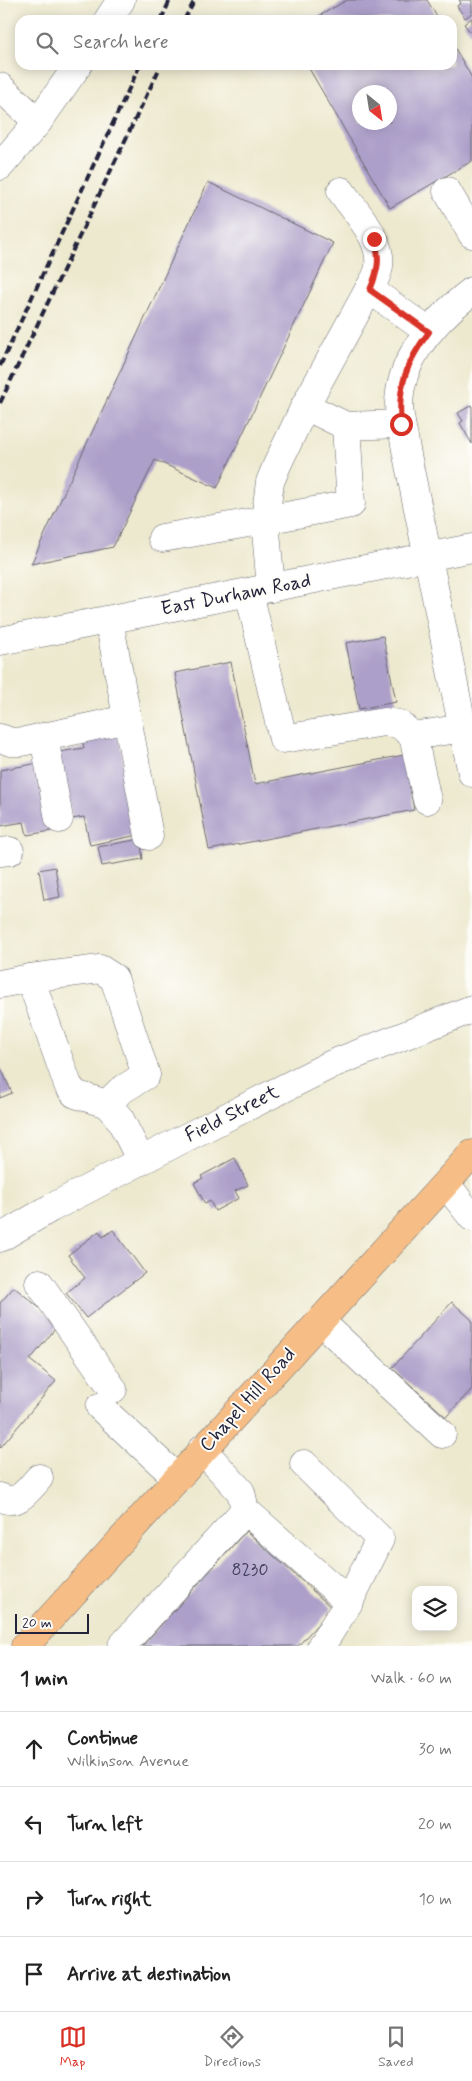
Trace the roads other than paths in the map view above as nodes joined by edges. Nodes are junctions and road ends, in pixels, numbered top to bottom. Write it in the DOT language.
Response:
graph roads {
  1 [pos="120,0"];
  2 [pos="111,15"];
  3 [pos="74,70"];
  4 [pos="0,87"];
  5 [pos="38,122"];
  6 [pos="2,160"];
  7 [pos="341,191"];
  8 [pos="447,191"];
  9 [pos="472,234"];
  10 [pos="370,290"];
  11 [pos="472,291"];
  12 [pos="429,332"];
  13 [pos="306,406"];
  14 [pos="401,424"];
  15 [pos="346,426"];
  16 [pos="265,520"];
  17 [pos="162,538"];
  18 [pos="472,548"];
  19 [pos="429,557"];
  20 [pos="260,590"];
  21 [pos="109,620"];
  22 [pos="0,641"];
  23 [pos="127,719"];
  24 [pos="463,728"];
  25 [pos="413,736"];
  26 [pos="44,737"];
  27 [pos="0,738"];
  28 [pos="472,773"];
  29 [pos="427,800"];
  30 [pos="59,819"];
  31 [pos="149,836"];
  32 [pos="30,978"];
  33 [pos="0,984"];
  34 [pos="472,1009"];
  35 [pos="107,1104"];
  36 [pos="472,1154"];
  37 [pos="141,1162"];
  38 [pos="446,1184"];
  39 [pos="472,1217"];
  40 [pos="0,1238"];
  41 [pos="39,1283"];
  42 [pos="320,1321"];
  43 [pos="442,1434"];
  44 [pos="202,1449"];
  45 [pos="304,1464"];
  46 [pos="39,1478"];
  47 [pos="177,1478"];
  48 [pos="0,1497"];
  49 [pos="245,1510"];
  50 [pos="349,1602"];
  51 [pos="25,1646"];
  52 [pos="122,1646"];
  53 [pos="321,1646"];
  1 -- 2 [label="street"];
  3 -- 5 [label="street"];
  4 -- 5 [label="street"];
  5 -- 6 [label="street"];
  7 -- 10 [label="street"];
  8 -- 9 [label="street"];
  10 -- 12 [label="street"];
  10 -- 13 [label="street"];
  11 -- 12 [label="street"];
  12 -- 14 [label="street"];
  13 -- 15 [label="street"];
  13 -- 16 [label="street"];
  14 -- 15 [label="street"];
  14 -- 19 [label="street"];
  15 -- 16 [label="street"];
  16 -- 17 [label="street"];
  16 -- 20 [label="street"];
  18 -- 19 [label="street, East Durham Road"];
  19 -- 20 [label="street, East Durham Road"];
  19 -- 24 [label="street"];
  20 -- 21 [label="street, East Durham Road"];
  20 -- 25 [label="street"];
  21 -- 22 [label="street, East Durham Road"];
  21 -- 23 [label="street"];
  23 -- 26 [label="street"];
  23 -- 31 [label="street"];
  24 -- 25 [label="street"];
  24 -- 28 [label="street"];
  25 -- 29 [label="street"];
  26 -- 27 [label="street"];
  26 -- 30 [label="street"];
  32 -- 33 [label="street"];
  32 -- 35 [label="street"];
  32 -- 35 [label="street"];
  34 -- 37 [label="street, Field Street"];
  35 -- 37 [label="street"];
  36 -- 38 [label="main road, Chapel Hill Road"];
  37 -- 40 [label="street, Field Street"];
  38 -- 39 [label="street"];
  38 -- 42 [label="main road, Chapel Hill Road"];
  41 -- 47 [label="street"];
  42 -- 43 [label="street"];
  42 -- 44 [label="main road, Chapel Hill Road"];
  44 -- 47 [label="main road, Chapel Hill Road"];
  44 -- 49 [label="street"];
  45 -- 50 [label="street"];
  46 -- 48 [label="street"];
  47 -- 51 [label="main road, Chapel Hill Road"];
  49 -- 50 [label="street"];
  49 -- 52 [label="street"];
  50 -- 53 [label="street"];
}
